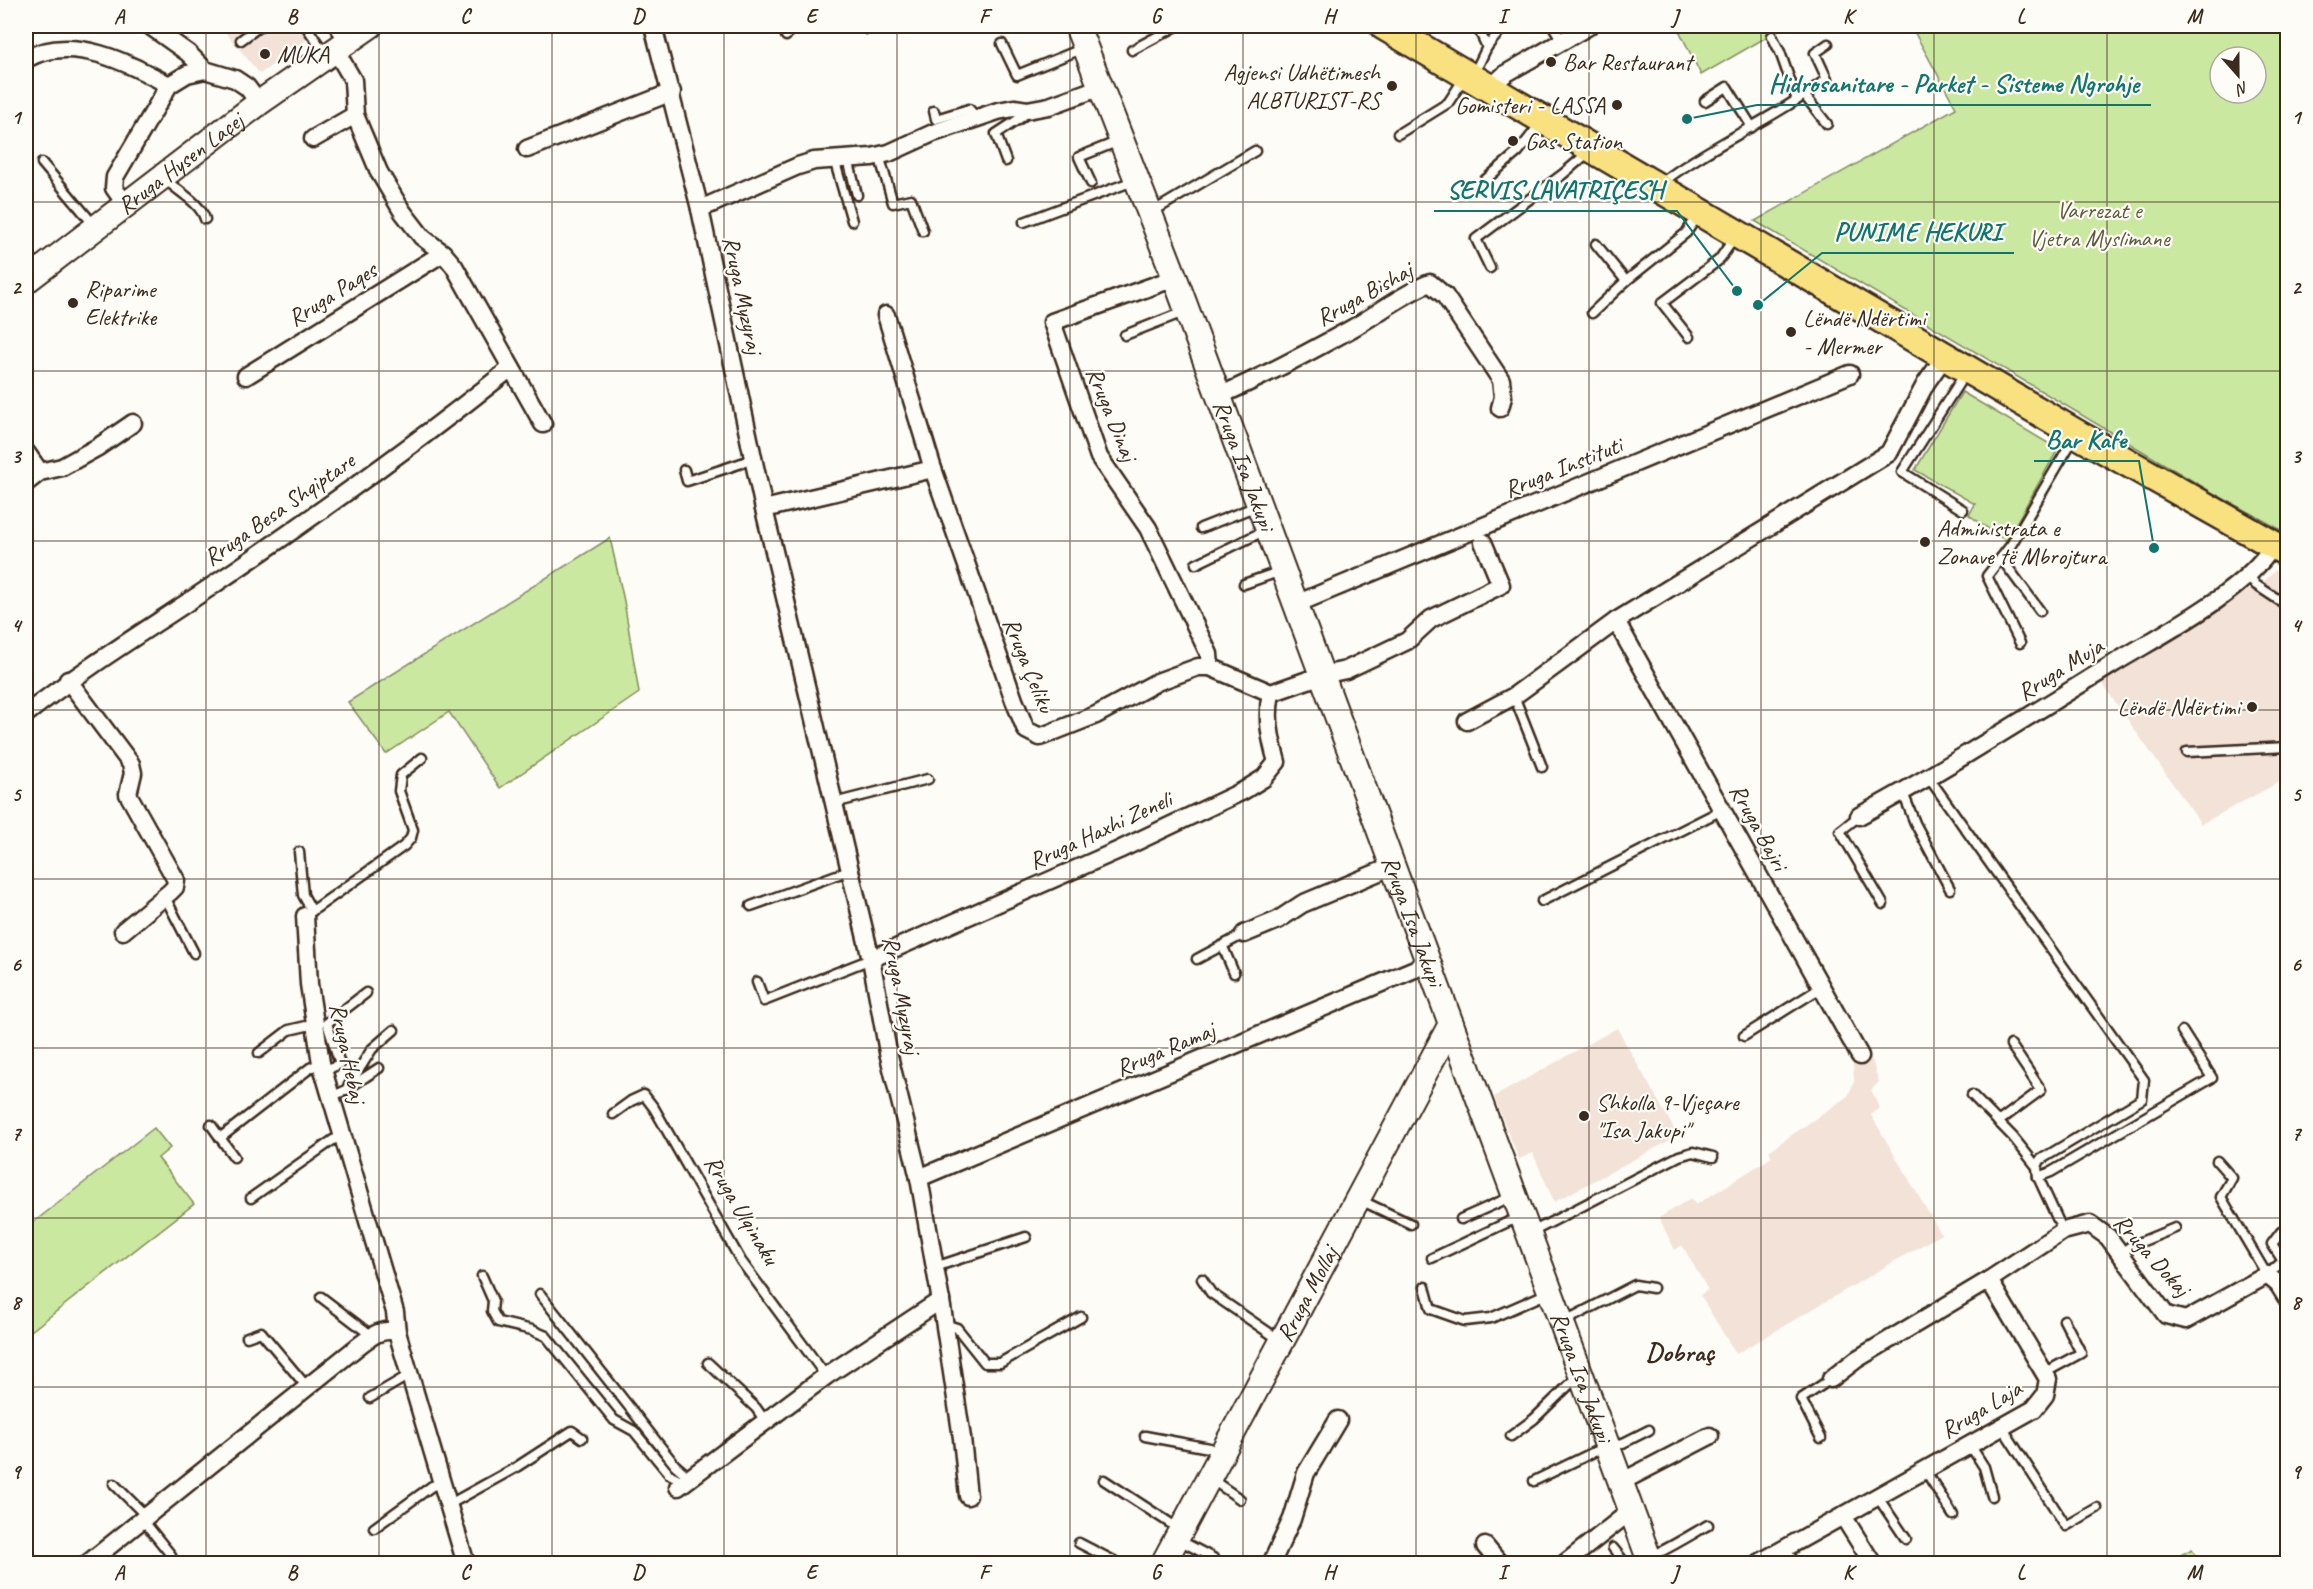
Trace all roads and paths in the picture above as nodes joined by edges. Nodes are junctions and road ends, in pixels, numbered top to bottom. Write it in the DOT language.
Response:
graph roads {
  1 [pos="150,26"];
  2 [pos="260,26"];
  3 [pos="306,26"];
  4 [pos="370,26"];
  5 [pos="653,26"];
  6 [pos="783,26"];
  7 [pos="1177,26"];
  8 [pos="1384,26"];
  9 [pos="1477,26"];
  10 [pos="1504,26"];
  11 [pos="1553,26"];
  12 [pos="1589,26"];
  13 [pos="786,36"];
  14 [pos="1081,36"];
  15 [pos="1772,36"];
  16 [pos="241,39"];
  17 [pos="1562,41"];
  18 [pos="338,43"];
  19 [pos="1002,44"];
  20 [pos="1828,44"];
  21 [pos="1487,47"];
  22 [pos="1132,50"];
  23 [pos="26,59"];
  24 [pos="206,70"];
  25 [pos="1476,80"];
  26 [pos="169,85"];
  27 [pos="1101,87"];
  28 [pos="672,93"];
  29 [pos="1801,98"];
  30 [pos="1705,101"];
  31 [pos="259,103"];
  32 [pos="1028,110"];
  33 [pos="934,111"];
  34 [pos="355,115"];
  35 [pos="977,118"];
  36 [pos="1544,119"];
  37 [pos="1827,124"];
  38 [pos="1752,127"];
  39 [pos="1398,134"];
  40 [pos="312,139"];
  41 [pos="1122,140"];
  42 [pos="1593,148"];
  43 [pos="527,149"];
  44 [pos="1255,151"];
  45 [pos="879,155"];
  46 [pos="841,159"];
  47 [pos="1006,161"];
  48 [pos="42,163"];
  49 [pos="162,176"];
  50 [pos="1137,179"];
  51 [pos="1485,180"];
  52 [pos="1091,183"];
  53 [pos="1657,186"];
  54 [pos="857,195"];
  55 [pos="126,204"];
  56 [pos="700,209"];
  57 [pos="1701,212"];
  58 [pos="1150,213"];
  59 [pos="205,219"];
  60 [pos="852,221"];
  61 [pos="1024,222"];
  62 [pos="96,228"];
  63 [pos="923,231"];
  64 [pos="1737,234"];
  65 [pos="1596,244"];
  66 [pos="443,253"];
  67 [pos="1490,268"];
  68 [pos="1175,278"];
  69 [pos="26,281"];
  70 [pos="1626,281"];
  71 [pos="1187,310"];
  72 [pos="1592,313"];
  73 [pos="886,315"];
  74 [pos="1125,335"];
  75 [pos="1689,337"];
  76 [pos="1957,363"];
  77 [pos="511,368"];
  78 [pos="1850,375"];
  79 [pos="246,376"];
  80 [pos="1219,396"];
  81 [pos="1500,408"];
  82 [pos="133,423"];
  83 [pos="543,424"];
  84 [pos="2077,434"];
  85 [pos="26,452"];
  86 [pos="754,459"];
  87 [pos="933,469"];
  88 [pos="684,470"];
  89 [pos="40,472"];
  90 [pos="26,483"];
  91 [pos="1259,505"];
  92 [pos="764,509"];
  93 [pos="1963,510"];
  94 [pos="1201,528"];
  95 [pos="1268,529"];
  96 [pos="1483,542"];
  97 [pos="2280,550"];
  98 [pos="2001,558"];
  99 [pos="1196,564"];
  100 [pos="1283,570"];
  101 [pos="2249,576"];
  102 [pos="1244,584"];
  103 [pos="1296,604"];
  104 [pos="2288,606"];
  105 [pos="2040,611"];
  106 [pos="1616,621"];
  107 [pos="2020,643"];
  108 [pos="1210,667"];
  109 [pos="1322,675"];
  110 [pos="68,680"];
  111 [pos="1271,693"];
  112 [pos="1514,696"];
  113 [pos="26,714"];
  114 [pos="1467,721"];
  115 [pos="2288,747"];
  116 [pos="2187,752"];
  117 [pos="422,758"];
  118 [pos="1542,767"];
  119 [pos="1929,778"];
  120 [pos="928,779"];
  121 [pos="1903,793"];
  122 [pos="834,803"];
  123 [pos="1722,810"];
  124 [pos="1859,816"];
  125 [pos="299,852"];
  126 [pos="1393,866"];
  127 [pos="850,870"];
  128 [pos="1950,889"];
  129 [pos="165,897"];
  130 [pos="1542,901"];
  131 [pos="1883,904"];
  132 [pos="751,906"];
  133 [pos="309,913"];
  134 [pos="123,931"];
  135 [pos="1244,934"];
  136 [pos="1223,947"];
  137 [pos="194,953"];
  138 [pos="871,959"];
  139 [pos="1197,959"];
  140 [pos="1429,963"];
  141 [pos="1234,973"];
  142 [pos="757,982"];
  143 [pos="1822,987"];
  144 [pos="366,993"];
  145 [pos="315,1024"];
  146 [pos="1451,1024"];
  147 [pos="394,1030"];
  148 [pos="2182,1031"];
  149 [pos="1744,1036"];
  150 [pos="2011,1045"];
  151 [pos="259,1053"];
  152 [pos="1860,1056"];
  153 [pos="322,1067"];
  154 [pos="379,1068"];
  155 [pos="339,1094"];
  156 [pos="1972,1095"];
  157 [pos="613,1114"];
  158 [pos="1998,1122"];
  159 [pos="211,1125"];
  160 [pos="343,1136"];
  161 [pos="220,1138"];
  162 [pos="234,1157"];
  163 [pos="1713,1157"];
  164 [pos="2217,1161"];
  165 [pos="2038,1168"];
  166 [pos="919,1179"];
  167 [pos="251,1198"];
  168 [pos="1358,1199"];
  169 [pos="1522,1215"];
  170 [pos="1461,1219"];
  171 [pos="1411,1224"];
  172 [pos="2175,1228"];
  173 [pos="2288,1228"];
  174 [pos="2063,1231"];
  175 [pos="1026,1237"];
  176 [pos="2120,1254"];
  177 [pos="1432,1258"];
  178 [pos="935,1267"];
  179 [pos="2267,1275"];
  180 [pos="482,1276"];
  181 [pos="1202,1279"];
  182 [pos="1989,1280"];
  183 [pos="1425,1287"];
  184 [pos="1653,1288"];
  185 [pos="1551,1292"];
  186 [pos="540,1294"];
  187 [pos="321,1297"];
  188 [pos="941,1300"];
  189 [pos="2288,1300"];
  190 [pos="1081,1317"];
  191 [pos="2064,1320"];
  192 [pos="1562,1322"];
  193 [pos="944,1324"];
  194 [pos="397,1332"];
  195 [pos="372,1336"];
  196 [pos="248,1337"];
  197 [pos="1281,1342"];
  198 [pos="708,1363"];
  199 [pos="2044,1373"];
  200 [pos="410,1376"];
  201 [pos="826,1376"];
  202 [pos="1582,1376"];
  203 [pos="1831,1378"];
  204 [pos="308,1387"];
  205 [pos="370,1398"];
  206 [pos="1338,1420"];
  207 [pos="765,1421"];
  208 [pos="2002,1427"];
  209 [pos="1649,1430"];
  210 [pos="1145,1436"];
  211 [pos="1511,1436"];
  212 [pos="1710,1436"];
  213 [pos="582,1438"];
  214 [pos="1821,1438"];
  215 [pos="1970,1445"];
  216 [pos="1609,1448"];
  217 [pos="1222,1453"];
  218 [pos="1925,1470"];
  219 [pos="1209,1478"];
  220 [pos="1104,1480"];
  221 [pos="1534,1481"];
  222 [pos="684,1482"];
  223 [pos="1621,1482"];
  224 [pos="114,1484"];
  225 [pos="442,1484"];
  226 [pos="968,1496"];
  227 [pos="1877,1496"];
  228 [pos="1992,1496"];
  229 [pos="1240,1499"];
  230 [pos="448,1505"];
  231 [pos="2097,1508"];
  232 [pos="1632,1510"];
  233 [pos="1953,1515"];
  234 [pos="1843,1516"];
  235 [pos="144,1517"];
  236 [pos="1708,1525"];
  237 [pos="374,1528"];
  238 [pos="1179,1534"];
  239 [pos="1906,1539"];
  240 [pos="1079,1543"];
  241 [pos="1485,1546"];
  242 [pos="1613,1548"];
  243 [pos="1784,1548"];
  244 [pos="171,1555"];
  245 [pos="1213,1558"];
  246 [pos="1650,1560"];
  247 [pos="87,1563"];
  248 [pos="466,1563"];
  249 [pos="1120,1563"];
  250 [pos="1163,1563"];
  251 [pos="1271,1563"];
  252 [pos="1500,1563"];
  253 [pos="1564,1563"];
  254 [pos="1757,1563"];
  255 [pos="1796,1563"];
  256 [pos="1873,1563"];
  1 -- 24 [label="street"];
  2 -- 16 [label="lane"];
  3 -- 18 [label="lane"];
  4 -- 18 [label="street, Rruga Hysen Laçej"];
  5 -- 28 [label="street, Rruga Myzyraj"];
  6 -- 13 [label="lane"];
  7 -- 22 [label="lane"];
  8 -- 25 [label="main road"];
  9 -- 21 [label="lane"];
  10 -- 21 [label="lane"];
  11 -- 17 [label="lane"];
  12 -- 17 [label="street"];
  14 -- 19 [label="lane"];
  14 -- 27 [label="street, Rruga Isa Jakupi"];
  15 -- 29 [label="lane"];
  17 -- 25 [label="street"];
  18 -- 31 [label="street, Rruga Hysen Laçej"];
  18 -- 34 [label="street"];
  20 -- 29 [label="lane"];
  21 -- 25 [label="lane"];
  23 -- 26 [label="street"];
  24 -- 26 [label="street"];
  24 -- 31 [label="street"];
  25 -- 36 [label="main road"];
  25 -- 39 [label="lane"];
  26 -- 55 [label="street"];
  27 -- 32 [label="street"];
  27 -- 41 [label="street, Rruga Isa Jakupi"];
  28 -- 43 [label="street"];
  28 -- 56 [label="street, Rruga Myzyraj"];
  29 -- 37 [label="lane"];
  29 -- 38 [label="lane"];
  30 -- 38 [label="lane"];
  31 -- 49 [label="street, Rruga Hysen Laçej"];
  32 -- 35 [label="street"];
  32 -- 47 [label="lane"];
  33 -- 35 [label="lane"];
  34 -- 40 [label="street"];
  34 -- 66 [label="street"];
  35 -- 45 [label="street"];
  36 -- 42 [label="main road"];
  36 -- 51 [label="lane"];
  38 -- 53 [label="lane"];
  41 -- 50 [label="street, Rruga Isa Jakupi"];
  41 -- 52 [label="lane"];
  42 -- 53 [label="main road"];
  42 -- 67 [label="lane"];
  44 -- 58 [label="lane"];
  45 -- 46 [label="street"];
  45 -- 63 [label="lane"];
  46 -- 54 [label="lane"];
  46 -- 56 [label="street"];
  46 -- 60 [label="lane"];
  48 -- 62 [label="lane"];
  49 -- 55 [label="street, Rruga Hysen Laçej"];
  49 -- 59 [label="lane"];
  50 -- 58 [label="street, Rruga Isa Jakupi"];
  50 -- 61 [label="lane"];
  53 -- 57 [label="main road"];
  55 -- 62 [label="street, Rruga Hysen Laçej"];
  56 -- 86 [label="street, Rruga Myzyraj"];
  57 -- 64 [label="main road"];
  57 -- 70 [label="lane"];
  58 -- 68 [label="street, Rruga Isa Jakupi"];
  62 -- 69 [label="street, Rruga Hysen Laçej"];
  64 -- 75 [label="lane"];
  64 -- 76 [label="main road"];
  65 -- 70 [label="lane"];
  66 -- 77 [label="street"];
  66 -- 79 [label="street, Rruga Paqes"];
  68 -- 71 [label="street, Rruga Isa Jakupi"];
  68 -- 108 [label="street, Rruga Dinaj"];
  70 -- 72 [label="lane"];
  71 -- 74 [label="lane"];
  71 -- 80 [label="street, Rruga Isa Jakupi"];
  73 -- 87 [label="street, Rruga Çeliku"];
  76 -- 84 [label="main road"];
  76 -- 93 [label="lane"];
  76 -- 106 [label="street"];
  77 -- 83 [label="street"];
  77 -- 110 [label="street, Rruga Besa Shqiptare"];
  78 -- 103 [label="street, Rruga Instituti"];
  80 -- 81 [label="street, Rruga Bishaj"];
  80 -- 91 [label="street, Rruga Isa Jakupi"];
  82 -- 89 [label="street"];
  84 -- 97 [label="main road"];
  84 -- 98 [label="lane"];
  85 -- 89 [label="street"];
  86 -- 88 [label="lane"];
  86 -- 92 [label="street, Rruga Myzyraj"];
  87 -- 92 [label="street"];
  87 -- 108 [label="street, Rruga Çeliku"];
  89 -- 90 [label="street"];
  91 -- 94 [label="lane"];
  91 -- 95 [label="street, Rruga Isa Jakupi"];
  92 -- 122 [label="street, Rruga Myzyraj"];
  95 -- 99 [label="lane"];
  95 -- 100 [label="street, Rruga Isa Jakupi"];
  96 -- 109 [label="street"];
  97 -- 101 [label="street, Rruga Muja"];
  98 -- 105 [label="lane"];
  98 -- 107 [label="lane"];
  100 -- 102 [label="lane"];
  100 -- 103 [label="street, Rruga Isa Jakupi"];
  101 -- 104 [label="lane"];
  101 -- 119 [label="street, Rruga Muja"];
  103 -- 109 [label="street, Rruga Isa Jakupi"];
  106 -- 112 [label="street"];
  106 -- 123 [label="street, Rruga Bajri"];
  108 -- 111 [label="street"];
  109 -- 111 [label="street"];
  109 -- 126 [label="street, Rruga Isa Jakupi"];
  110 -- 113 [label="street, Rruga Besa Shqiptare"];
  110 -- 129 [label="street"];
  111 -- 138 [label="street, Rruga Haxhi Zeneli"];
  112 -- 114 [label="street"];
  112 -- 118 [label="lane"];
  115 -- 116 [label="lane"];
  117 -- 133 [label="lane"];
  119 -- 121 [label="street, Rruga Muja"];
  119 -- 165 [label="lane"];
  120 -- 122 [label="lane"];
  121 -- 124 [label="street, Rruga Muja"];
  121 -- 128 [label="lane"];
  122 -- 127 [label="street, Rruga Myzyraj"];
  123 -- 130 [label="lane"];
  123 -- 143 [label="street, Rruga Bajri"];
  124 -- 131 [label="lane"];
  125 -- 133 [label="lane"];
  126 -- 135 [label="street"];
  126 -- 140 [label="street, Rruga Isa Jakupi"];
  127 -- 132 [label="lane"];
  127 -- 138 [label="street, Rruga Myzyraj"];
  129 -- 134 [label="street"];
  129 -- 137 [label="lane"];
  133 -- 145 [label="street, Rruga Hebaj"];
  135 -- 136 [label="lane"];
  136 -- 139 [label="lane"];
  136 -- 141 [label="lane"];
  138 -- 142 [label="lane"];
  138 -- 166 [label="street, Rruga Myzyraj"];
  140 -- 146 [label="street, Rruga Isa Jakupi"];
  140 -- 166 [label="street, Rruga Ramaj"];
  143 -- 149 [label="lane"];
  143 -- 152 [label="street, Rruga Bajri"];
  144 -- 153 [label="lane"];
  145 -- 151 [label="lane"];
  145 -- 153 [label="street, Rruga Hebaj"];
  146 -- 168 [label="street, Rruga Mollaj"];
  146 -- 169 [label="street, Rruga Isa Jakupi"];
  147 -- 155 [label="lane"];
  148 -- 165 [label="lane"];
  150 -- 158 [label="lane"];
  153 -- 155 [label="street, Rruga Hebaj"];
  153 -- 161 [label="lane"];
  154 -- 155 [label="lane"];
  155 -- 160 [label="street, Rruga Hebaj"];
  156 -- 158 [label="lane"];
  157 -- 201 [label="lane, Rruga Ulqinaku"];
  158 -- 165 [label="lane"];
  159 -- 161 [label="lane"];
  160 -- 167 [label="lane"];
  160 -- 194 [label="street, Rruga Hebaj"];
  161 -- 162 [label="lane"];
  163 -- 169 [label="lane"];
  164 -- 179 [label="lane"];
  165 -- 174 [label="lane"];
  166 -- 178 [label="street, Rruga Myzyraj"];
  168 -- 171 [label="lane"];
  168 -- 197 [label="street, Rruga Mollaj"];
  169 -- 170 [label="lane"];
  169 -- 177 [label="lane"];
  169 -- 185 [label="street, Rruga Isa Jakupi"];
  172 -- 176 [label="lane"];
  173 -- 179 [label="lane"];
  174 -- 176 [label="street, Rruga Dokaj"];
  174 -- 182 [label="street, Rruga Dokaj"];
  175 -- 178 [label="lane"];
  176 -- 179 [label="street, Rruga Dokaj"];
  178 -- 188 [label="street, Rruga Myzyraj"];
  179 -- 189 [label="street"];
  180 -- 222 [label="lane"];
  181 -- 197 [label="lane"];
  182 -- 199 [label="street, Rruga Laja"];
  182 -- 203 [label="street"];
  183 -- 185 [label="lane"];
  184 -- 192 [label="lane"];
  185 -- 192 [label="street, Rruga Isa Jakupi"];
  186 -- 222 [label="lane"];
  187 -- 195 [label="lane"];
  188 -- 193 [label="street, Rruga Myzyraj"];
  188 -- 201 [label="street"];
  190 -- 193 [label="lane"];
  191 -- 199 [label="lane"];
  192 -- 202 [label="street, Rruga Isa Jakupi"];
  193 -- 226 [label="street, Rruga Myzyraj"];
  194 -- 195 [label="street"];
  194 -- 200 [label="street, Rruga Hebaj"];
  195 -- 204 [label="street"];
  196 -- 204 [label="lane"];
  197 -- 217 [label="street, Rruga Mollaj"];
  198 -- 207 [label="lane"];
  199 -- 208 [label="street, Rruga Laja"];
  200 -- 205 [label="lane"];
  200 -- 225 [label="street, Rruga Hebaj"];
  201 -- 207 [label="street"];
  202 -- 211 [label="lane"];
  202 -- 216 [label="street, Rruga Isa Jakupi"];
  203 -- 214 [label="lane"];
  204 -- 235 [label="street"];
  206 -- 251 [label="street"];
  207 -- 222 [label="street"];
  208 -- 215 [label="street, Rruga Laja"];
  208 -- 231 [label="lane"];
  209 -- 216 [label="lane"];
  210 -- 217 [label="lane"];
  212 -- 223 [label="street"];
  213 -- 230 [label="lane"];
  215 -- 218 [label="street, Rruga Laja"];
  215 -- 228 [label="lane"];
  216 -- 221 [label="lane"];
  216 -- 223 [label="street, Rruga Isa Jakupi"];
  217 -- 219 [label="street, Rruga Mollaj"];
  218 -- 227 [label="street, Rruga Laja"];
  218 -- 233 [label="lane"];
  219 -- 229 [label="lane"];
  219 -- 238 [label="street, Rruga Mollaj"];
  220 -- 238 [label="lane"];
  223 -- 232 [label="street, Rruga Isa Jakupi"];
  224 -- 235 [label="lane"];
  225 -- 230 [label="street, Rruga Hebaj"];
  225 -- 237 [label="lane"];
  227 -- 234 [label="street, Rruga Laja"];
  227 -- 239 [label="lane"];
  230 -- 248 [label="street, Rruga Hebaj"];
  232 -- 246 [label="street, Rruga Isa Jakupi"];
  232 -- 253 [label="street"];
  234 -- 243 [label="street, Rruga Laja"];
  234 -- 256 [label="street"];
  235 -- 244 [label="lane"];
  235 -- 247 [label="street"];
  236 -- 246 [label="lane"];
  238 -- 245 [label="lane"];
  238 -- 250 [label="street, Rruga Mollaj"];
  240 -- 249 [label="lane"];
  241 -- 252 [label="street"];
  242 -- 246 [label="lane"];
  243 -- 254 [label="street, Rruga Laja"];
  243 -- 255 [label="lane"];
}
